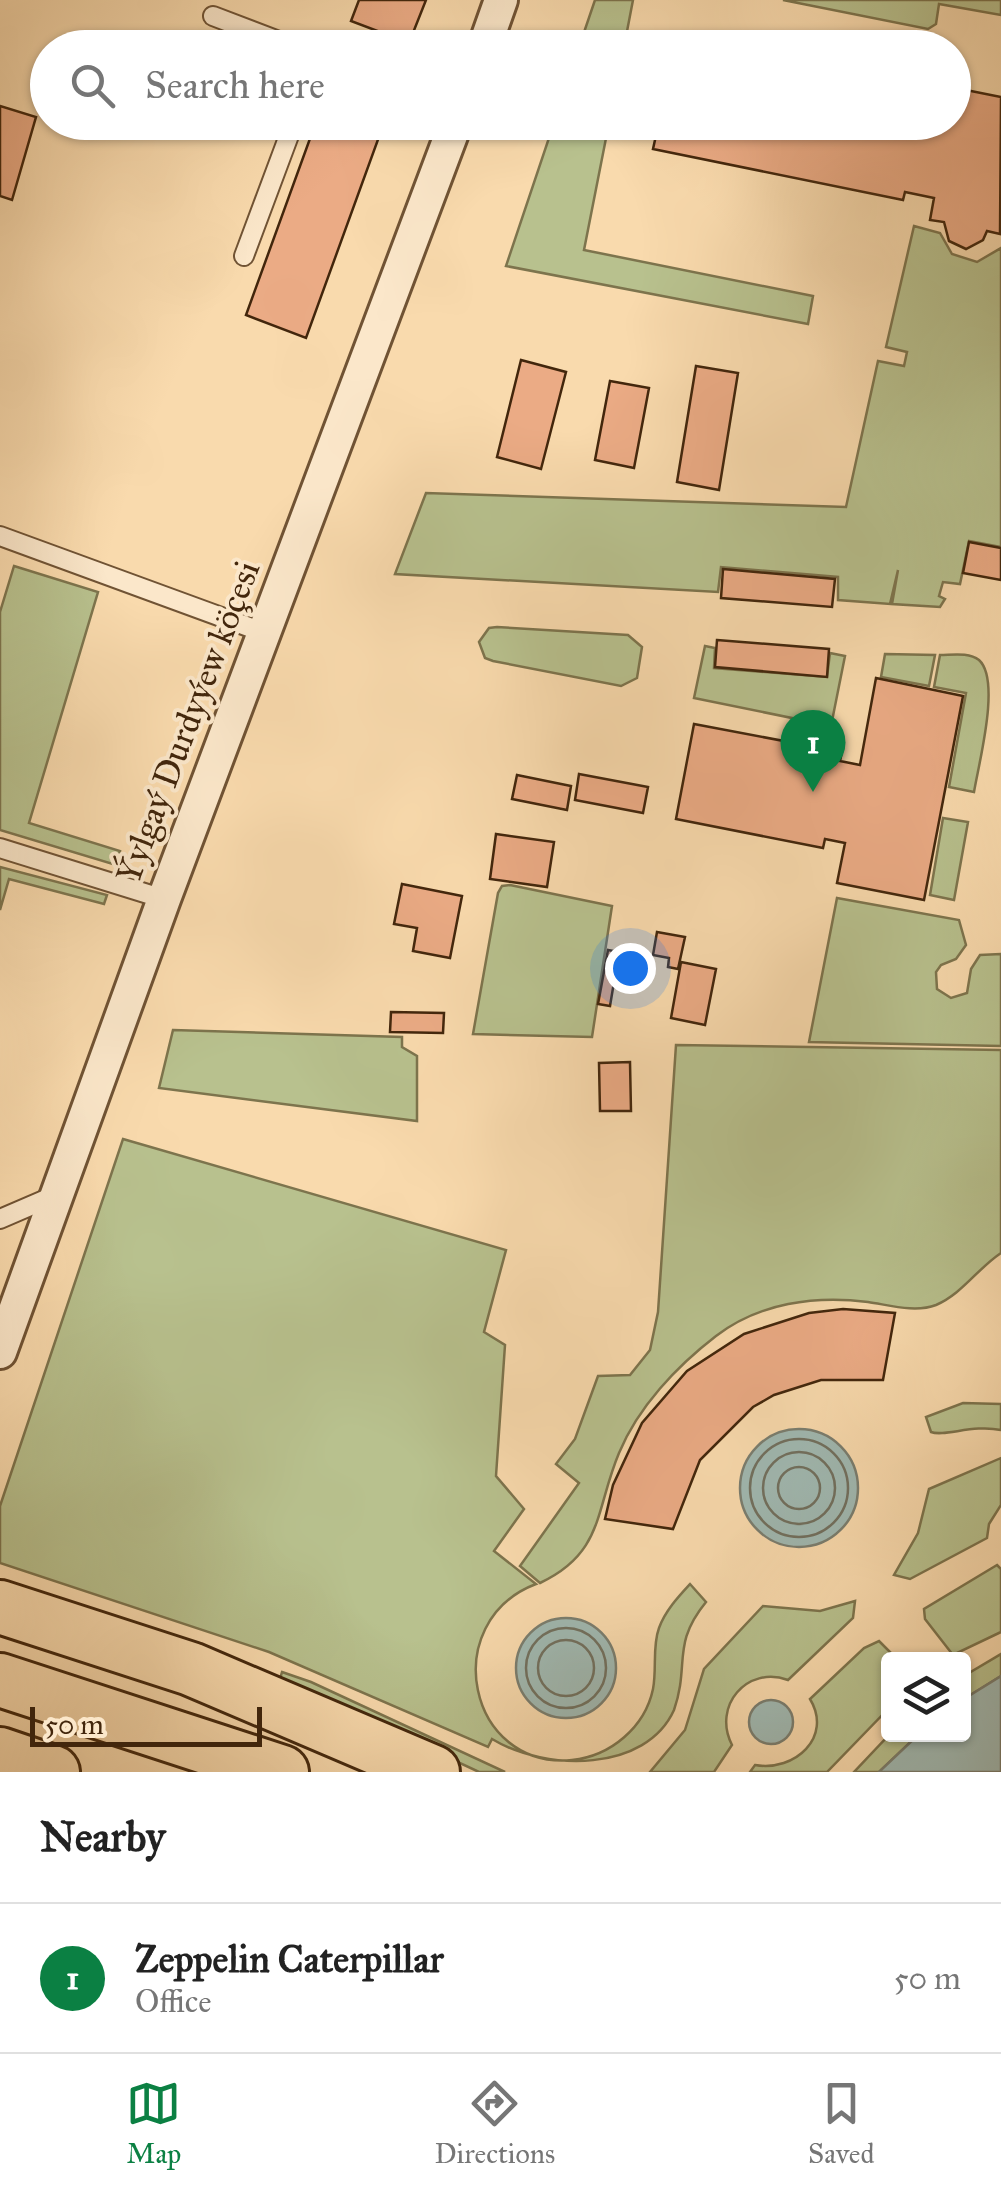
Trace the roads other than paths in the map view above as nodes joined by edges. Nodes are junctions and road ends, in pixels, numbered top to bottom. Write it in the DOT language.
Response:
graph roads {
  1 [pos="501,0"];
  2 [pos="214,16"];
  3 [pos="250,30"];
  4 [pos="490,30"];
  5 [pos="287,140"];
  6 [pos="449,140"];
  7 [pos="244,256"];
  8 [pos="0,536"];
  9 [pos="265,633"];
  10 [pos="0,848"];
  11 [pos="164,899"];
  12 [pos="58,1194"];
  13 [pos="0,1219"];
  14 [pos="0,1352"];
  15 [pos="0,1607"];
  16 [pos="0,1680"];
  17 [pos="0,1754"];
  18 [pos="53,1772"];
  19 [pos="282,1772"];
  20 [pos="433,1772"];
  1 -- 4 [label="street"];
  2 -- 3 [label="lane"];
  5 -- 7 [label="lane"];
  6 -- 9 [label="street, Ýylgaý Durdyýew köçesi"];
  8 -- 9 [label="lane"];
  9 -- 11 [label="street, Ýylgaý Durdyýew köçesi"];
  10 -- 11 [label="lane"];
  11 -- 12 [label="street, Ýylgaý Durdyýew köçesi"];
  12 -- 13 [label="lane"];
  12 -- 14 [label="street, Ýylgaý Durdyýew köçesi"];
  15 -- 20 [label="main road"];
  16 -- 19 [label="main road"];
  17 -- 18 [label="main road"];
}
